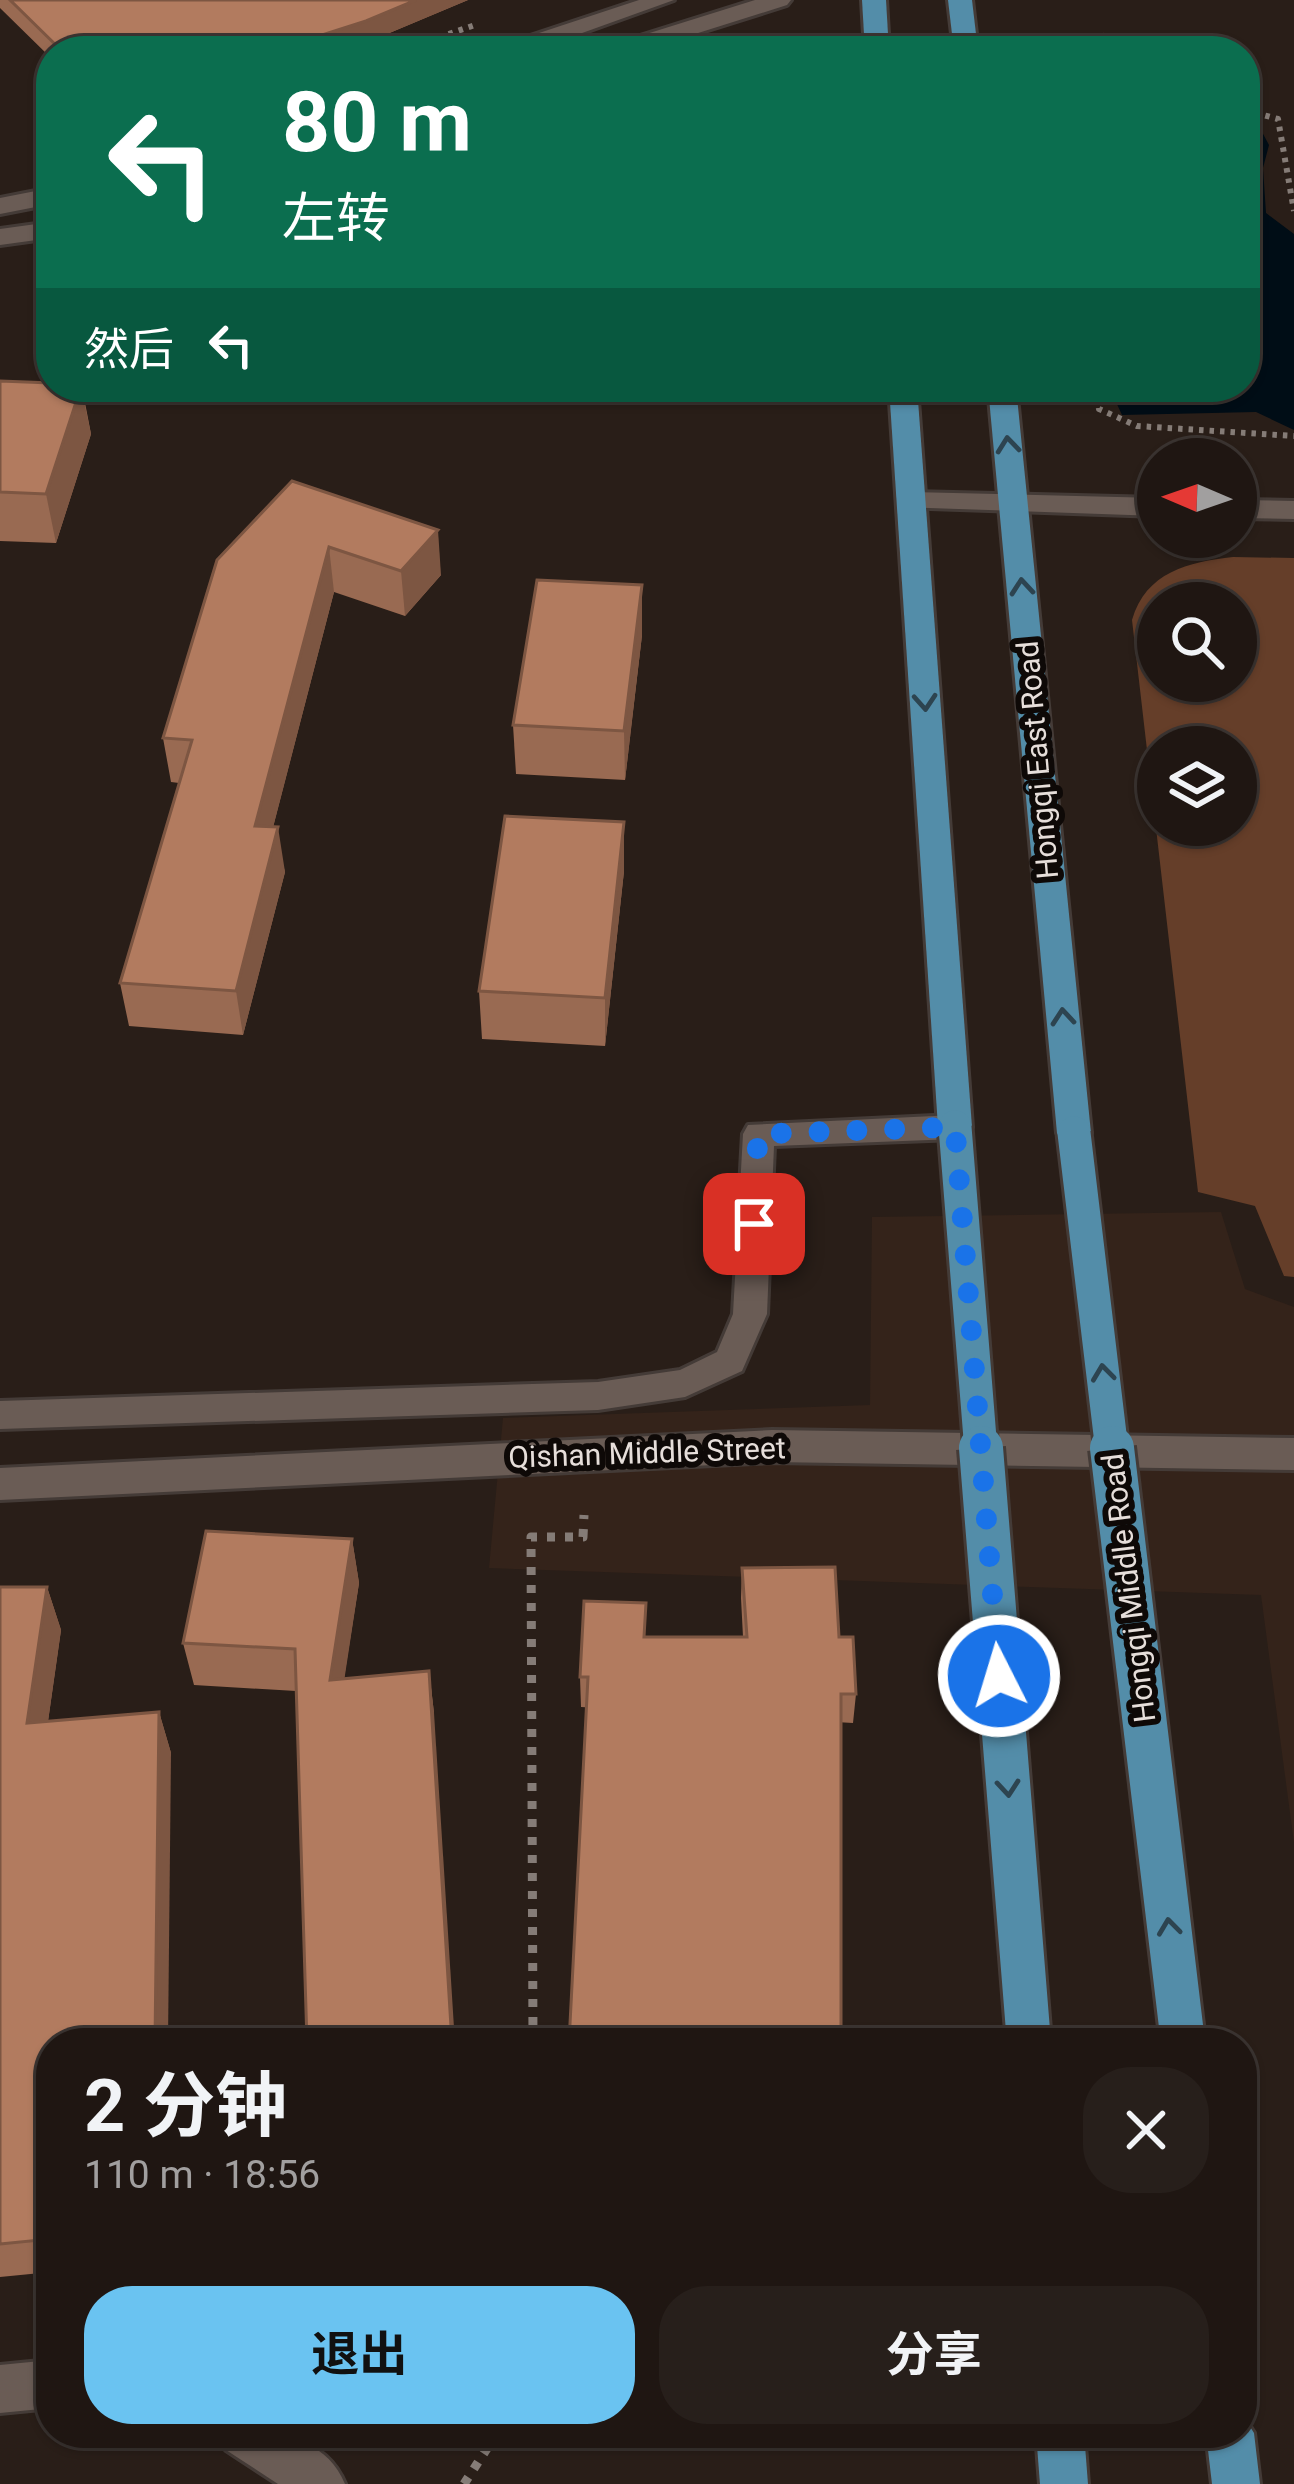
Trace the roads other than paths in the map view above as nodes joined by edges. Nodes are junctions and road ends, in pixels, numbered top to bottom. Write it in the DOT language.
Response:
graph roads {
  1 [pos="662,0"];
  2 [pos="779,0"];
  3 [pos="874,0"];
  4 [pos="960,0"];
  5 [pos="553,36"];
  6 [pos="664,36"];
  7 [pos="877,36"];
  8 [pos="964,36"];
  9 [pos="36,199"];
  10 [pos="0,206"];
  11 [pos="36,232"];
  12 [pos="0,237"];
  13 [pos="904,402"];
  14 [pos="1004,402"];
  15 [pos="911,501"];
  16 [pos="1014,503"];
  17 [pos="1137,506"];
  18 [pos="1257,509"];
  19 [pos="1294,510"];
  20 [pos="955,1127"];
  21 [pos="1074,1133"];
  22 [pos="0,1414"];
  23 [pos="1294,1454"];
  24 [pos="0,1484"];
  25 [pos="1027,2028"];
  26 [pos="1181,2028"];
  27 [pos="36,2385"];
  28 [pos="0,2389"];
  29 [pos="266,2448"];
  30 [pos="1061,2448"];
  31 [pos="1232,2448"];
  32 [pos="321,2484"];
  33 [pos="1064,2484"];
  34 [pos="1236,2484"];
  1 -- 5 [label="street"];
  2 -- 6 [label="street"];
  3 -- 7 [label="main road"];
  4 -- 8 [label="main road"];
  9 -- 10 [label="street"];
  11 -- 12 [label="street"];
  13 -- 15 [label="main road"];
  16 -- 14 [label="main road, Hongqi East Road, one-way"];
  15 -- 16 [label="street"];
  15 -- 20 [label="main road, one-way"];
  16 -- 17 [label="street"];
  21 -- 16 [label="main road, Hongqi East Road, one-way"];
  18 -- 19 [label="street"];
  20 -- 22 [label="lane"];
  20 -- 25 [label="main road, one-way, bridge"];
  26 -- 21 [label="main road, Hongqi Middle Road, one-way, bridge"];
  23 -- 24 [label="street, Qishan Middle Street"];
  27 -- 28 [label="street"];
  29 -- 32 [label="street"];
  30 -- 33 [label="main road"];
  31 -- 34 [label="main road"];
}
